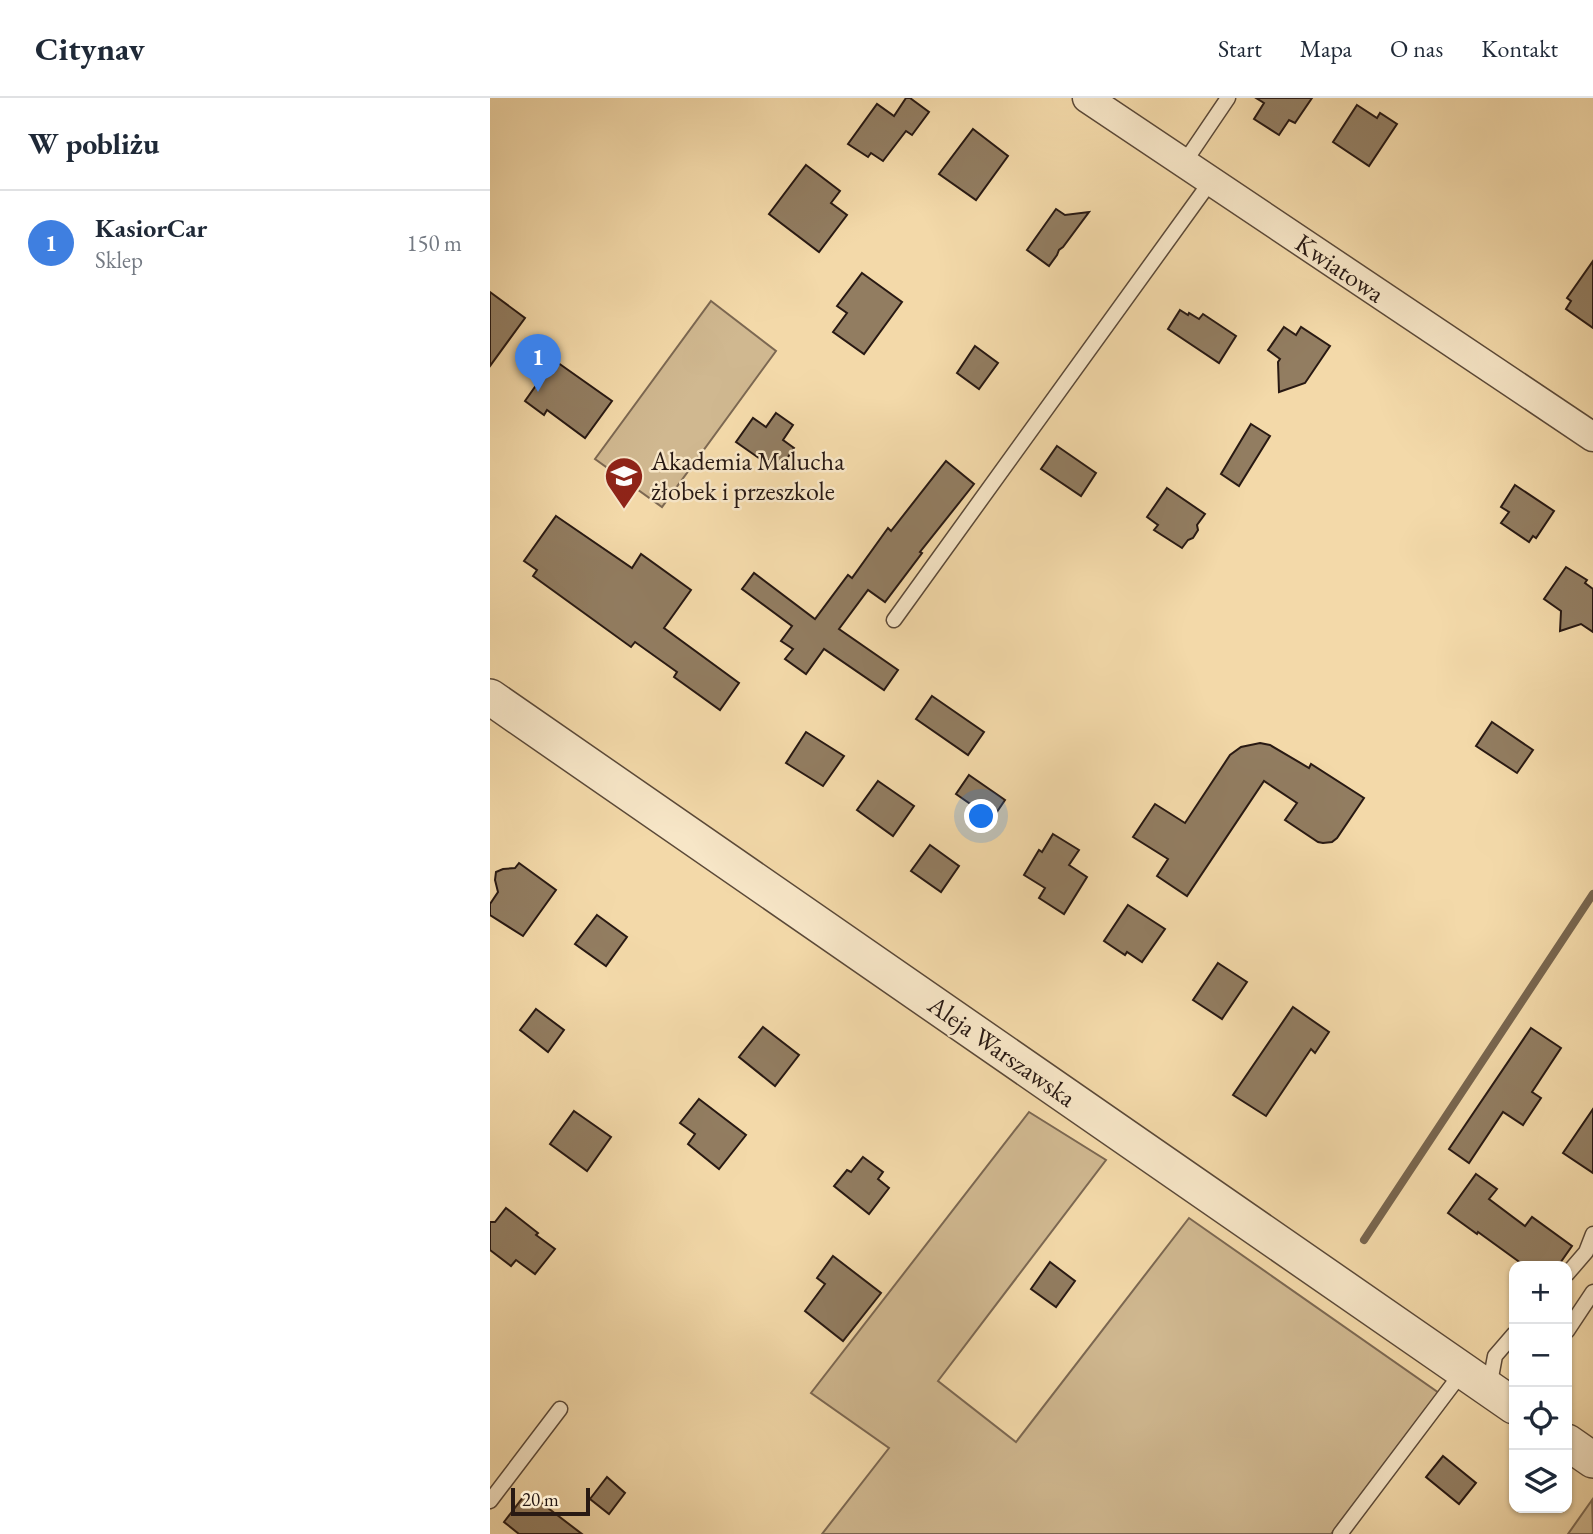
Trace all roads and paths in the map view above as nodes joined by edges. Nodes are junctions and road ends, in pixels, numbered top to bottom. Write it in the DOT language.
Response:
graph roads {
  1 [pos="1087,98"];
  2 [pos="1228,98"];
  3 [pos="1184,163"];
  4 [pos="1211,181"];
  5 [pos="1593,437"];
  6 [pos="894,620"];
  7 [pos="490,697"];
  8 [pos="1593,1234"];
  9 [pos="1572,1268"];
  10 [pos="1593,1292"];
  11 [pos="1572,1324"];
  12 [pos="1509,1340"];
  13 [pos="1499,1394"];
  14 [pos="560,1409"];
  15 [pos="1572,1445"];
  16 [pos="1593,1460"];
  17 [pos="490,1501"];
  18 [pos="1340,1534"];
  1 -- 3 [label="street, Kwiatowa"];
  2 -- 3 [label="lane"];
  3 -- 4 [label="street, Kwiatowa"];
  4 -- 5 [label="street, Kwiatowa"];
  4 -- 6 [label="lane"];
  7 -- 13 [label="street, Aleja Warszawska"];
  8 -- 9 [label="lane"];
  10 -- 11 [label="lane"];
  12 -- 13 [label="lane"];
  13 -- 18 [label="lane"];
  14 -- 17 [label="lane"];
  15 -- 16 [label="street"];
}
